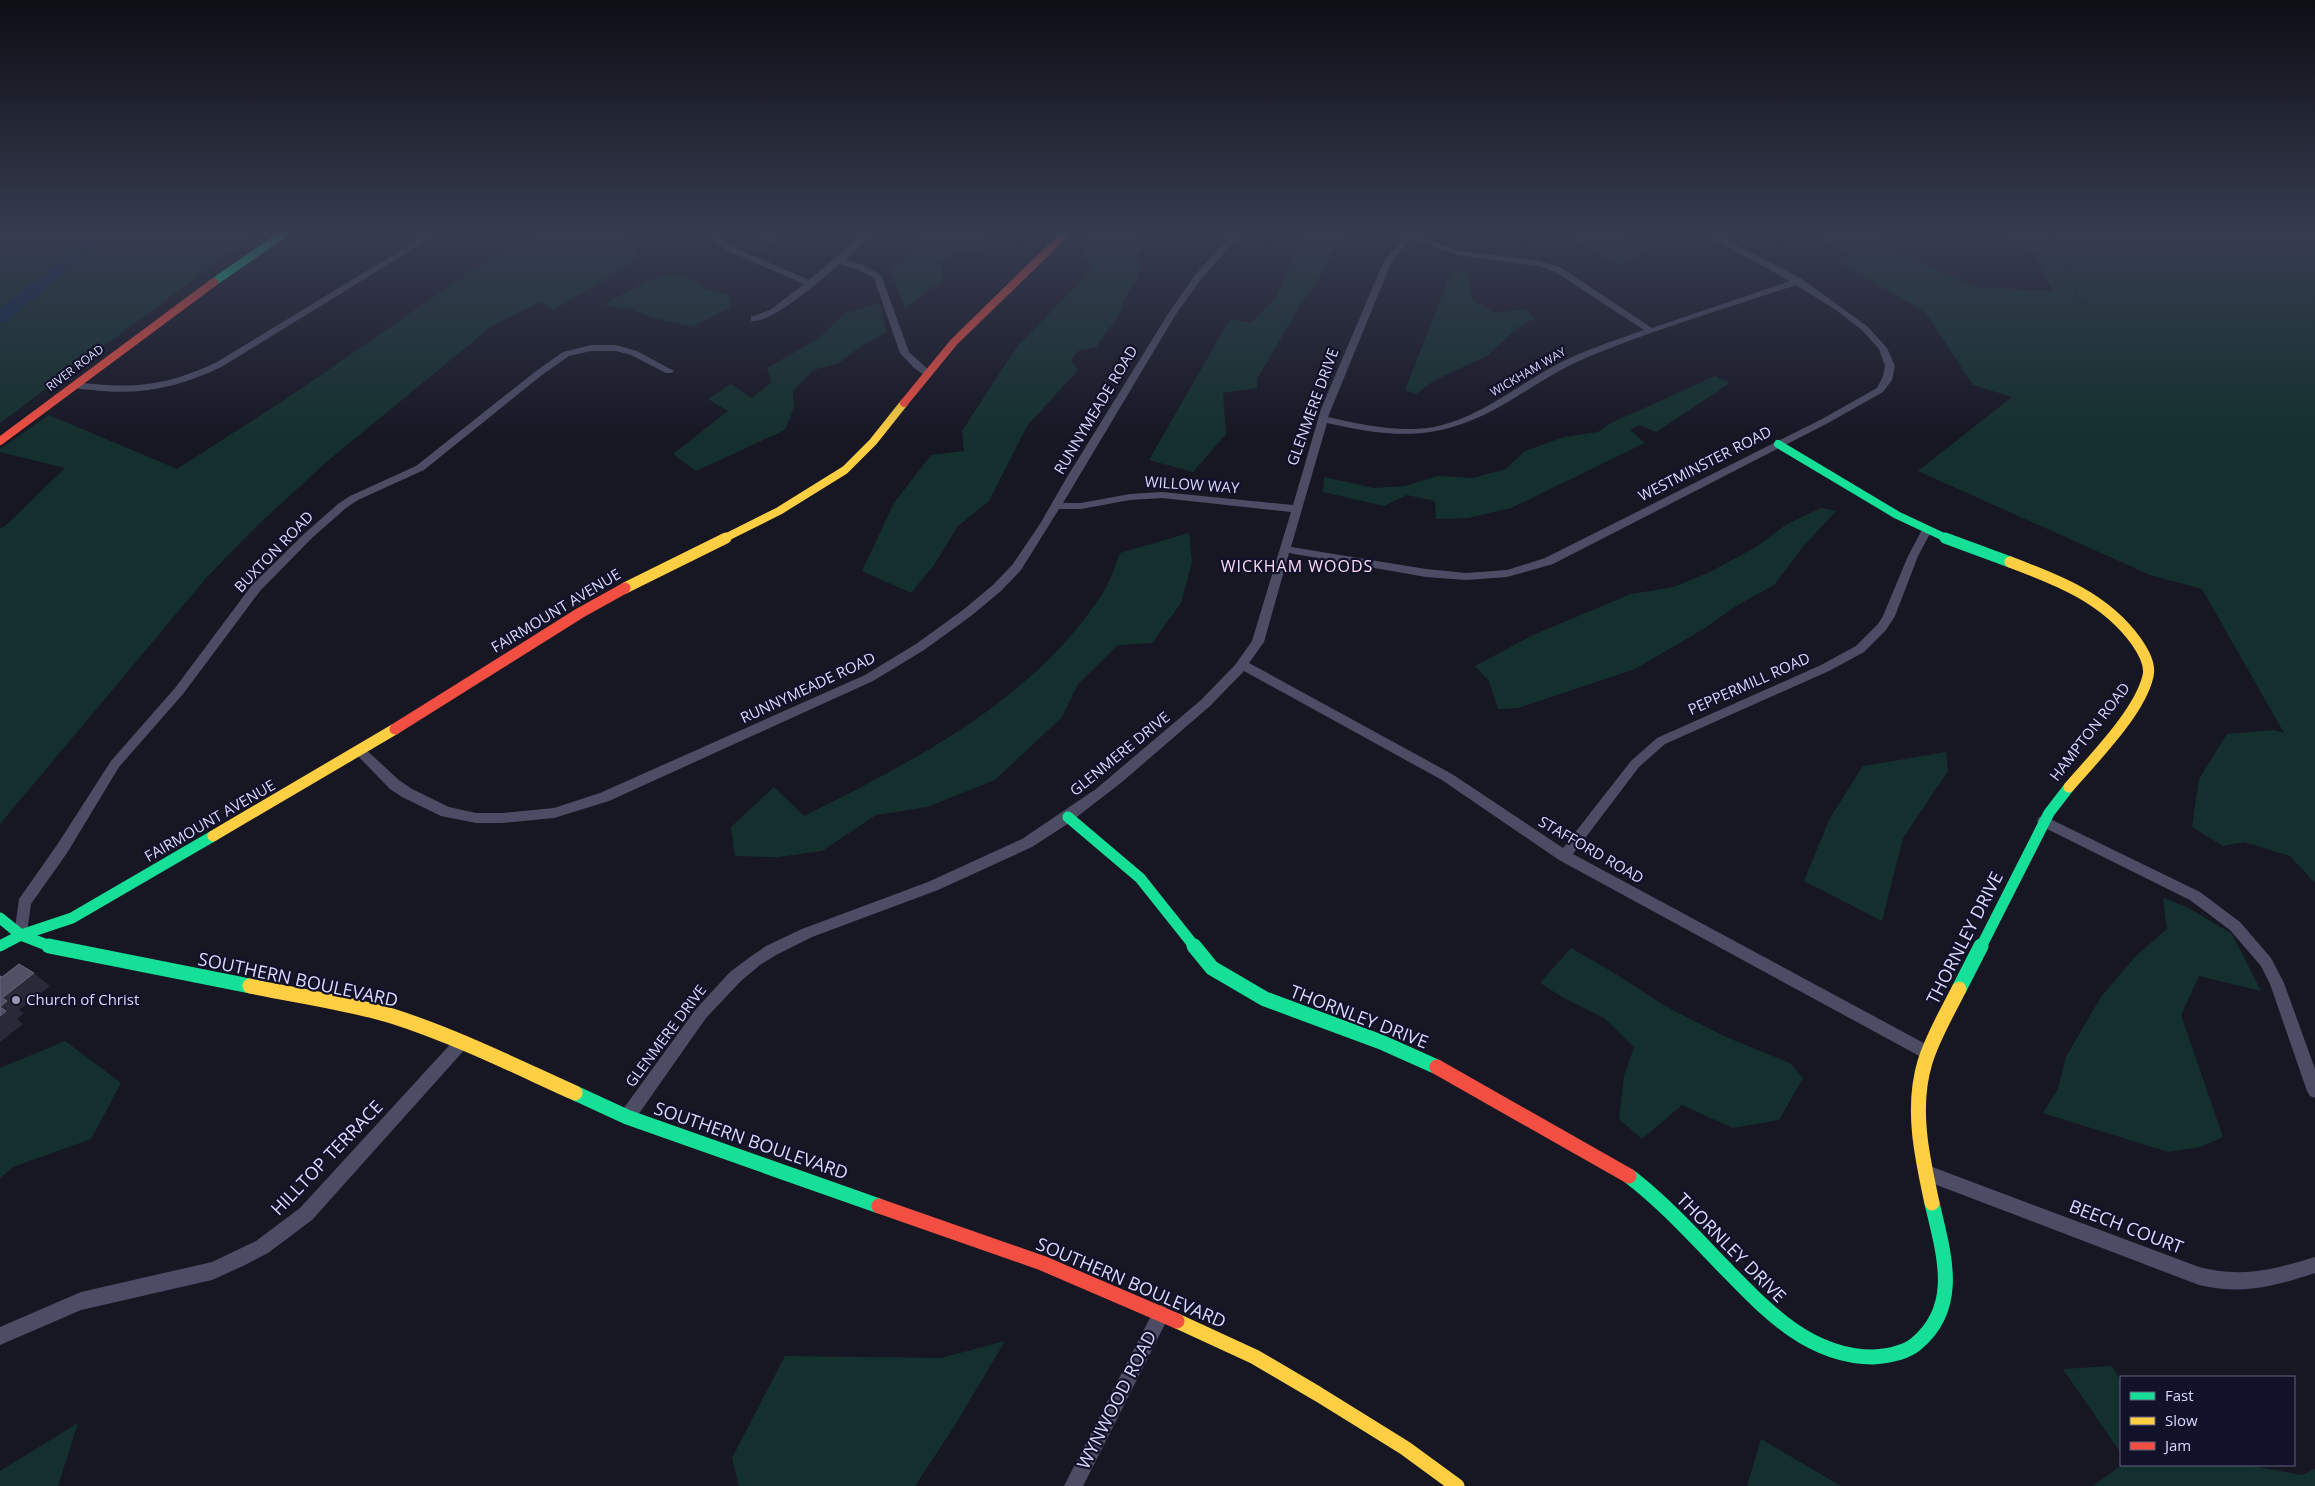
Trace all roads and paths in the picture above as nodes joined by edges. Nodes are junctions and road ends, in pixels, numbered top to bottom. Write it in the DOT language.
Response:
graph roads {
  1 [pos="191,299"];
  2 [pos="326,299"];
  3 [pos="788,299"];
  4 [pos="886,299"];
  5 [pos="998,299"];
  6 [pos="1182,299"];
  7 [pos="1373,299"];
  8 [pos="1603,299"];
  9 [pos="1744,299"];
  10 [pos="1827,299"];
  11 [pos="754,319"];
  12 [pos="1651,331"];
  13 [pos="669,372"];
  14 [pos="927,373"];
  15 [pos="75,385"];
  16 [pos="1323,419"];
  17 [pos="0,441"];
  18 [pos="1778,444"];
  19 [pos="1056,506"];
  20 [pos="1296,509"];
  21 [pos="1927,530"];
  22 [pos="1285,549"];
  23 [pos="1244,665"];
  24 [pos="360,751"];
  25 [pos="1068,817"];
  26 [pos="2044,821"];
  27 [pos="1564,856"];
  28 [pos="0,918"];
  29 [pos="21,935"];
  30 [pos="0,946"];
  31 [pos="462,1042"];
  32 [pos="1928,1053"];
  33 [pos="2315,1091"];
  34 [pos="627,1117"];
  35 [pos="1927,1174"];
  36 [pos="2315,1265"];
  37 [pos="1161,1314"];
  38 [pos="0,1336"];
  39 [pos="1073,1486"];
  40 [pos="1457,1486"];
  1 -- 15 [label="main road, RIVER ROAD"];
  2 -- 15 [label="street"];
  3 -- 11 [label="street"];
  4 -- 14 [label="street"];
  5 -- 14 [label="main road, FAIRMOUNT AVENUE"];
  6 -- 19 [label="street, RUNNYMEADE ROAD"];
  7 -- 16 [label="street, GLENMERE DRIVE"];
  8 -- 12 [label="street"];
  9 -- 12 [label="street, WICKHAM WAY"];
  10 -- 18 [label="street, WESTMINSTER ROAD"];
  12 -- 16 [label="street, WICKHAM WAY"];
  13 -- 29 [label="street, BUXTON ROAD"];
  14 -- 24 [label="main road, FAIRMOUNT AVENUE"];
  15 -- 17 [label="main road, RIVER ROAD"];
  16 -- 20 [label="street, GLENMERE DRIVE"];
  18 -- 21 [label="main road, HAMPTON ROAD"];
  18 -- 22 [label="street, WESTMINSTER ROAD"];
  19 -- 20 [label="street, WILLOW WAY"];
  19 -- 24 [label="street, RUNNYMEADE ROAD"];
  20 -- 22 [label="street, GLENMERE DRIVE"];
  21 -- 26 [label="main road, HAMPTON ROAD"];
  21 -- 27 [label="street, PEPPERMILL ROAD"];
  22 -- 23 [label="street, GLENMERE DRIVE"];
  23 -- 25 [label="street, GLENMERE DRIVE"];
  23 -- 27 [label="street, STAFFORD ROAD"];
  24 -- 29 [label="main road, FAIRMOUNT AVENUE"];
  25 -- 34 [label="street, GLENMERE DRIVE"];
  25 -- 35 [label="main road, THORNLEY DRIVE"];
  26 -- 32 [label="main road, THORNLEY DRIVE"];
  26 -- 33 [label="street"];
  27 -- 32 [label="street, STAFFORD ROAD"];
  28 -- 29 [label="main road, SOUTHERN BOULEVARD"];
  29 -- 30 [label="main road, FAIRMOUNT AVENUE"];
  29 -- 31 [label="main road, SOUTHERN BOULEVARD"];
  31 -- 34 [label="main road, SOUTHERN BOULEVARD"];
  31 -- 38 [label="street, HILLTOP TERRACE"];
  32 -- 35 [label="main road, THORNLEY DRIVE"];
  34 -- 37 [label="main road, SOUTHERN BOULEVARD"];
  35 -- 36 [label="street, BEECH COURT"];
  37 -- 39 [label="street, WYNWOOD ROAD"];
  37 -- 40 [label="main road, SOUTHERN BOULEVARD"];
}
